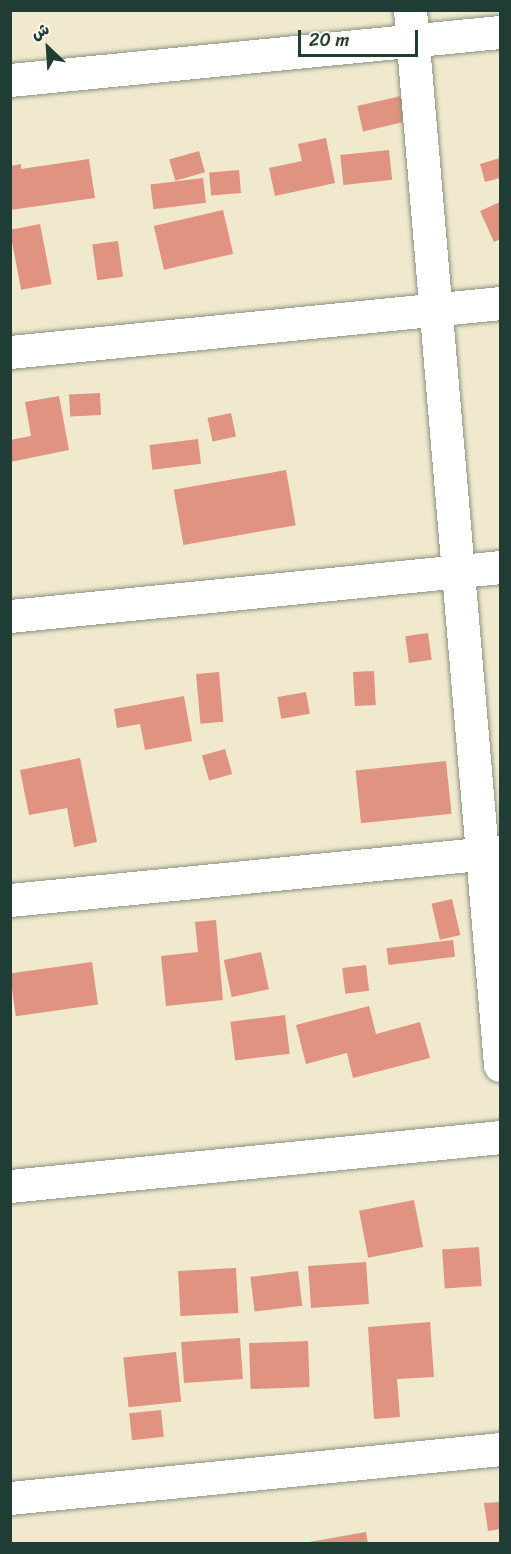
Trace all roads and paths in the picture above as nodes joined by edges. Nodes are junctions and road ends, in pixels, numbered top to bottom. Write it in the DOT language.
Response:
graph roads {
  1 [pos="411,26"];
  2 [pos="501,32"];
  3 [pos="10,80"];
  4 [pos="501,303"];
  5 [pos="435,310"];
  6 [pos="10,352"];
  7 [pos="501,567"];
  8 [pos="458,571"];
  9 [pos="10,616"];
  10 [pos="492,853"];
  11 [pos="10,900"];
  12 [pos="501,1065"];
  13 [pos="501,1137"];
  14 [pos="10,1186"];
  15 [pos="501,1449"];
  16 [pos="10,1498"];
  1 -- 2 [label="street"];
  1 -- 3 [label="street"];
  1 -- 5 [label="street"];
  4 -- 5 [label="street"];
  5 -- 6 [label="street"];
  5 -- 8 [label="street"];
  7 -- 8 [label="street"];
  8 -- 9 [label="street"];
  8 -- 10 [label="street"];
  10 -- 11 [label="street"];
  10 -- 12 [label="street"];
  13 -- 14 [label="street"];
  15 -- 16 [label="street"];
}
